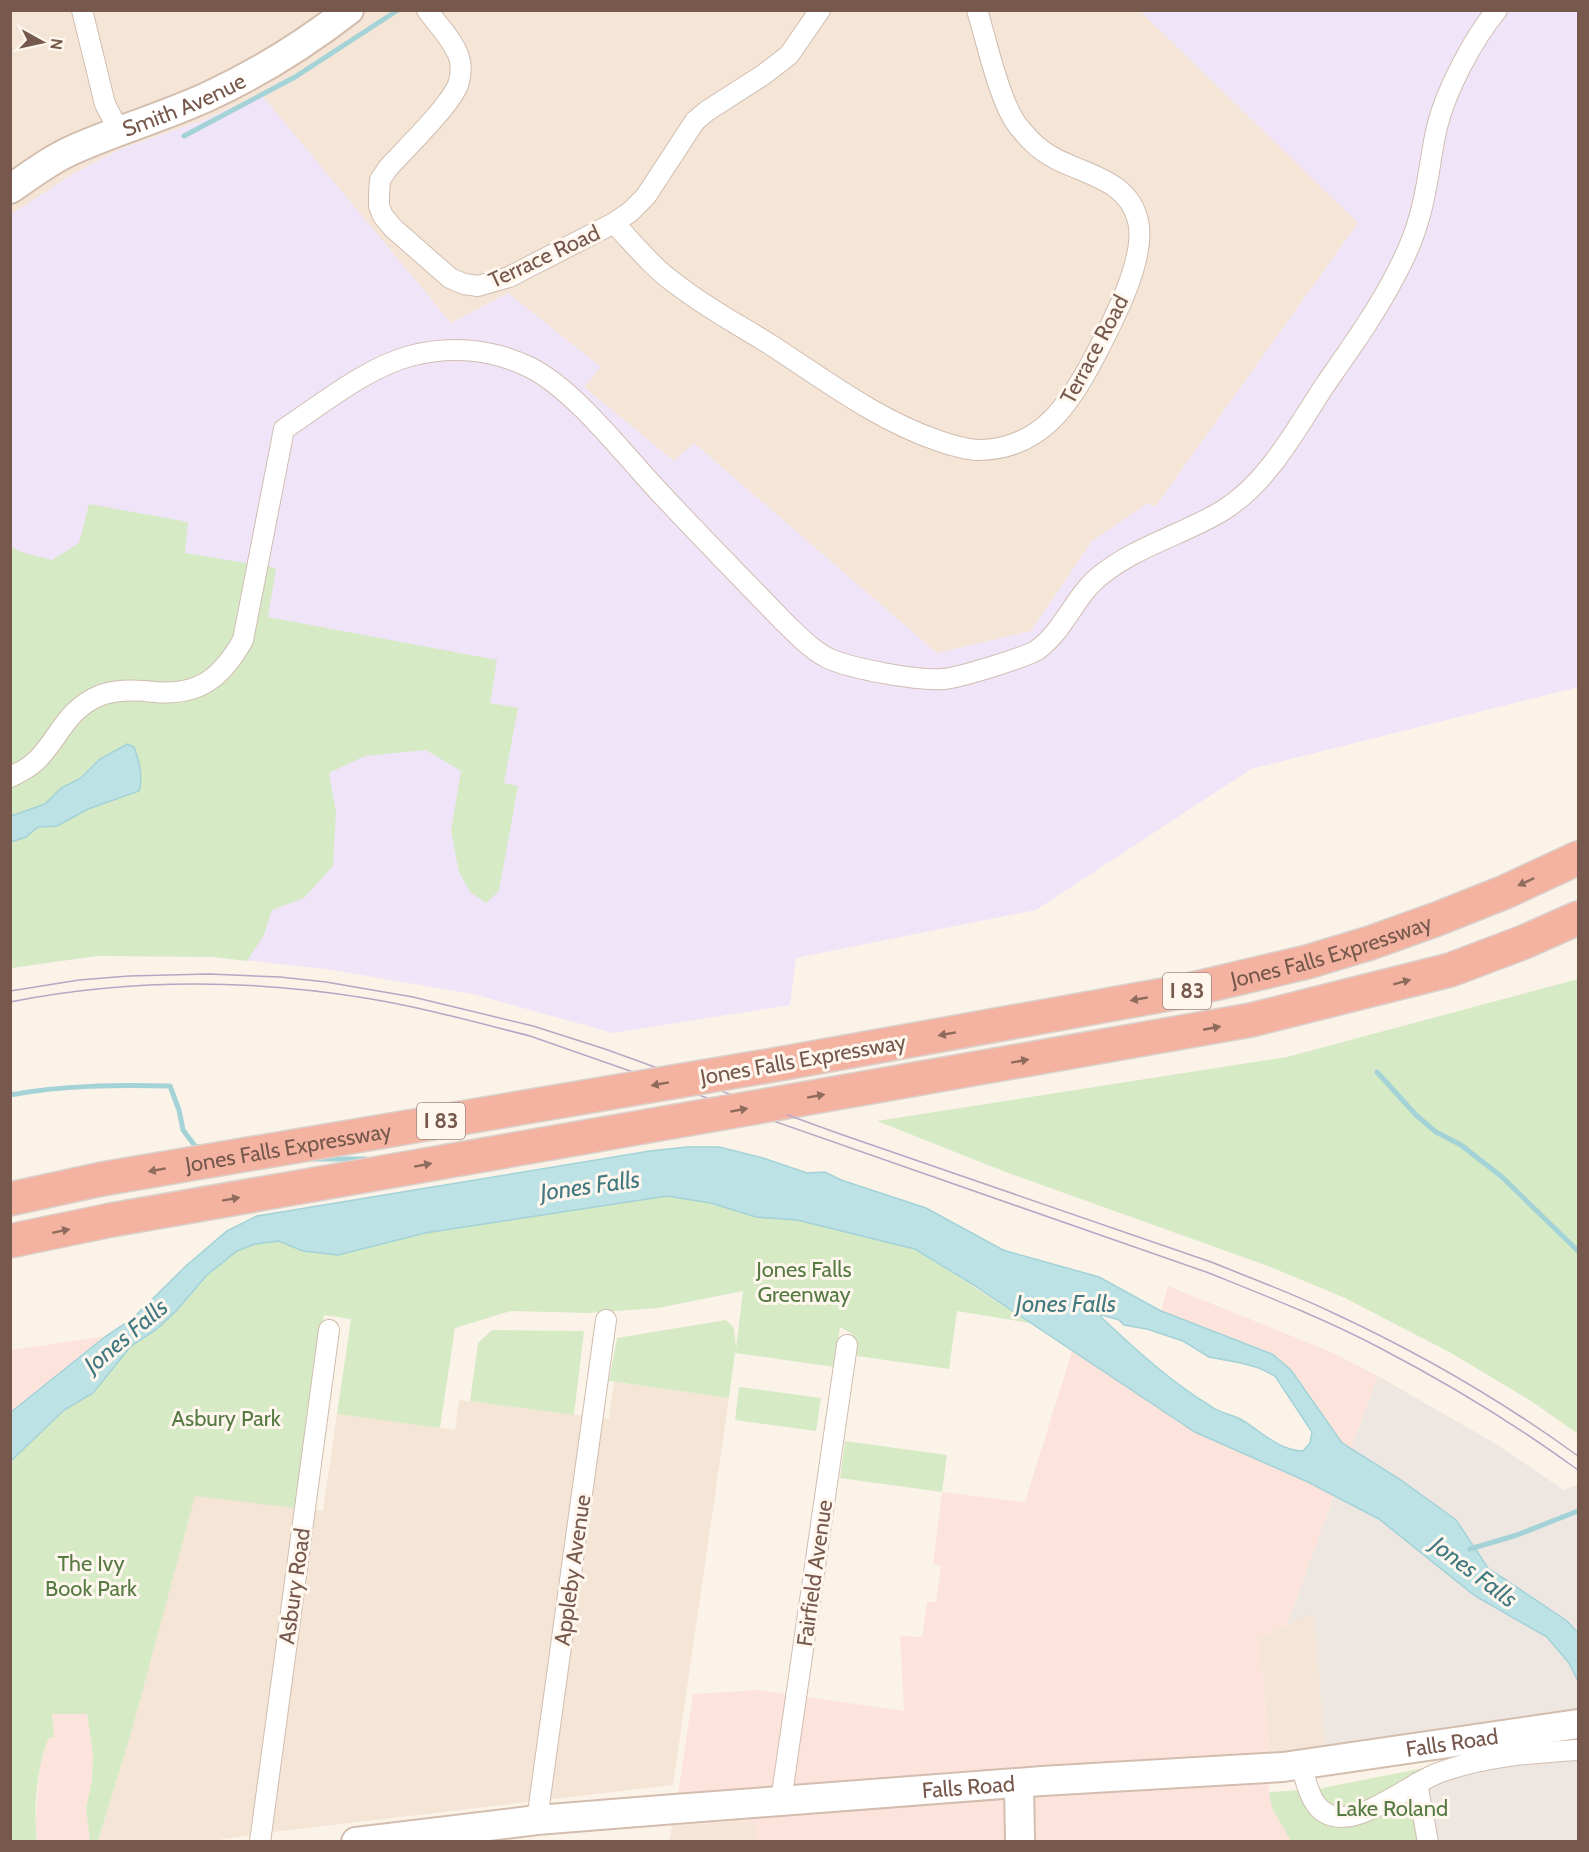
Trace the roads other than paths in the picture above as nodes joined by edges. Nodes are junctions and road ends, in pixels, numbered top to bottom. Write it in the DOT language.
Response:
graph roads {
  1 [pos="82,10"];
  2 [pos="349,10"];
  3 [pos="427,10"];
  4 [pos="820,10"];
  5 [pos="977,10"];
  6 [pos="1497,10"];
  7 [pos="119,131"];
  8 [pos="10,189"];
  9 [pos="614,223"];
  10 [pos="10,777"];
  11 [pos="1578,858"];
  12 [pos="1578,918"];
  13 [pos="10,1199"];
  14 [pos="10,1241"];
  15 [pos="606,1320"];
  16 [pos="329,1330"];
  17 [pos="847,1345"];
  18 [pos="1578,1724"];
  19 [pos="1578,1750"];
  20 [pos="1301,1765"];
  21 [pos="1019,1783"];
  22 [pos="1418,1783"];
  23 [pos="781,1801"];
  24 [pos="537,1820"];
  25 [pos="260,1842"];
  26 [pos="356,1842"];
  27 [pos="1020,1842"];
  28 [pos="1428,1842"];
  1 -- 7 [label="street"];
  2 -- 7 [label="main road, Smith Avenue"];
  3 -- 9 [label="street, Terrace Road"];
  4 -- 9 [label="street, Terrace Road"];
  5 -- 9 [label="street, Terrace Road"];
  6 -- 10 [label="street"];
  7 -- 8 [label="main road, Smith Avenue"];
  11 -- 13 [label="highway, Jones Falls Expressway / I 83, one-way, bridge"];
  14 -- 12 [label="highway, Jones Falls Expressway / I 83, one-way, bridge"];
  15 -- 24 [label="street, Appleby Avenue"];
  16 -- 25 [label="street, Asbury Road"];
  17 -- 23 [label="street, Fairfield Avenue"];
  18 -- 20 [label="main road, Falls Road"];
  19 -- 22 [label="street"];
  20 -- 21 [label="main road, Falls Road"];
  20 -- 22 [label="street"];
  21 -- 23 [label="main road, Falls Road"];
  21 -- 27 [label="main road"];
  22 -- 28 [label="street"];
  23 -- 24 [label="main road, Falls Road"];
  24 -- 26 [label="main road, Falls Road"];
}
